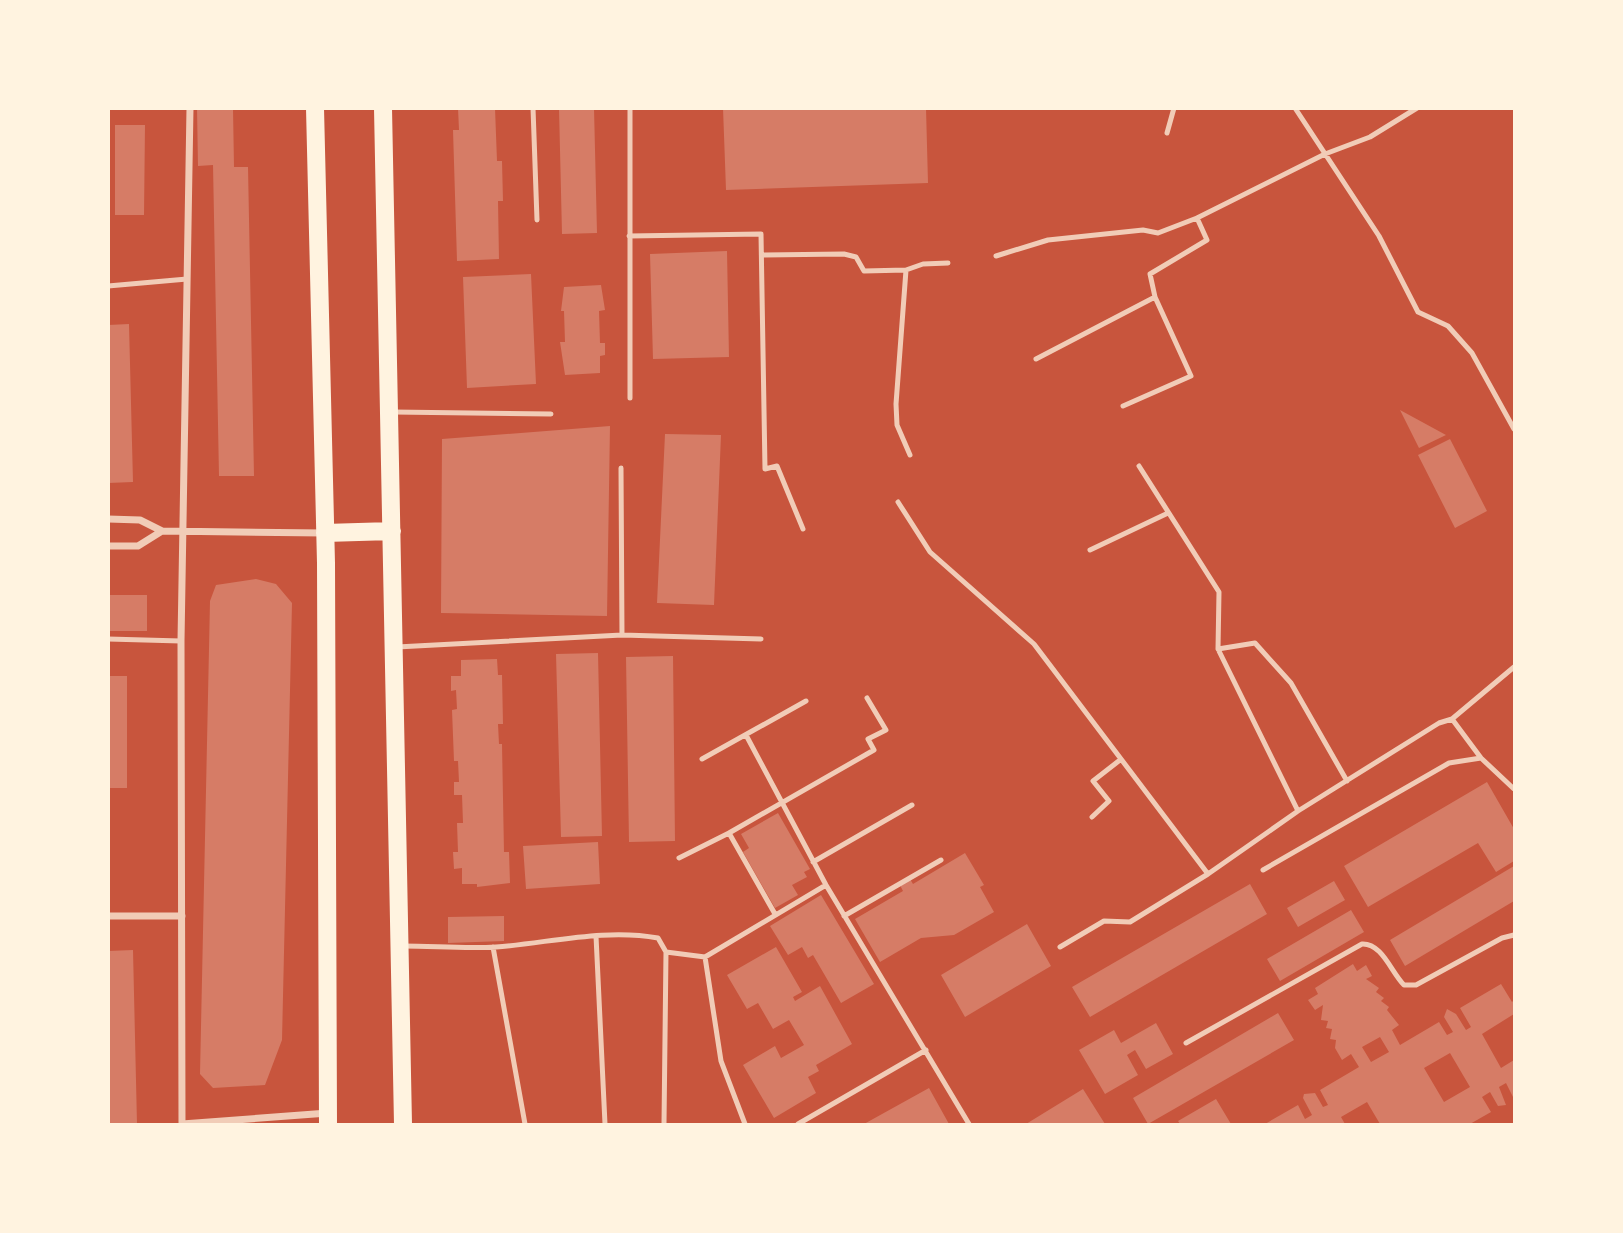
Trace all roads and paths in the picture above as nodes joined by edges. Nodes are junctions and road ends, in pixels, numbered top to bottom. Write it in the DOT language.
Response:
graph roads {
  1 [pos="190,108"];
  2 [pos="315,108"];
  3 [pos="383,108"];
  4 [pos="533,108"];
  5 [pos="630,108"];
  6 [pos="1174,108"];
  7 [pos="1295,108"];
  8 [pos="1417,108"];
  9 [pos="1167,133"];
  10 [pos="1325,154"];
  11 [pos="1197,218"];
  12 [pos="537,220"];
  13 [pos="629,236"];
  14 [pos="764,255"];
  15 [pos="996,256"];
  16 [pos="947,263"];
  17 [pos="906,270"];
  18 [pos="187,279"];
  19 [pos="108,286"];
  20 [pos="1154,297"];
  21 [pos="1036,359"];
  22 [pos="630,398"];
  23 [pos="1123,406"];
  24 [pos="390,412"];
  25 [pos="551,414"];
  26 [pos="1513,420"];
  27 [pos="1514,429"];
  28 [pos="910,455"];
  29 [pos="1139,466"];
  30 [pos="621,468"];
  31 [pos="898,502"];
  32 [pos="1166,514"];
  33 [pos="108,519"];
  34 [pos="803,529"];
  35 [pos="162,531"];
  36 [pos="182,531"];
  37 [pos="391,531"];
  38 [pos="325,533"];
  39 [pos="108,546"];
  40 [pos="1090,550"];
  41 [pos="622,635"];
  42 [pos="108,639"];
  43 [pos="761,639"];
  44 [pos="181,641"];
  45 [pos="396,648"];
  46 [pos="1218,649"];
  47 [pos="1514,667"];
  48 [pos="867,698"];
  49 [pos="806,701"];
  50 [pos="1452,719"];
  51 [pos="746,735"];
  52 [pos="1481,758"];
  53 [pos="702,760"];
  54 [pos="1120,760"];
  55 [pos="1347,781"];
  56 [pos="1514,789"];
  57 [pos="781,805"];
  58 [pos="912,805"];
  59 [pos="1298,811"];
  60 [pos="1092,817"];
  61 [pos="729,833"];
  62 [pos="679,859"];
  63 [pos="941,860"];
  64 [pos="813,862"];
  65 [pos="1263,870"];
  66 [pos="1208,874"];
  67 [pos="826,885"];
  68 [pos="775,914"];
  69 [pos="108,916"];
  70 [pos="182,916"];
  71 [pos="844,916"];
  72 [pos="1514,935"];
  73 [pos="596,936"];
  74 [pos="400,946"];
  75 [pos="493,947"];
  76 [pos="1060,947"];
  77 [pos="666,952"];
  78 [pos="705,957"];
  79 [pos="1186,1043"];
  80 [pos="926,1050"];
  81 [pos="328,1119"];
  82 [pos="182,1124"];
  83 [pos="403,1125"];
  84 [pos="525,1125"];
  85 [pos="606,1125"];
  86 [pos="664,1125"];
  87 [pos="745,1125"];
  88 [pos="798,1125"];
  89 [pos="969,1125"];
  1 -- 18 [label="street"];
  2 -- 38 [label="main road"];
  3 -- 24 [label="main road"];
  4 -- 12 [label="lane"];
  5 -- 13 [label="lane"];
  6 -- 9 [label="lane"];
  7 -- 10 [label="lane"];
  8 -- 10 [label="lane"];
  10 -- 11 [label="lane"];
  10 -- 26 [label="lane"];
  11 -- 15 [label="lane"];
  11 -- 20 [label="lane"];
  13 -- 14 [label="lane"];
  13 -- 22 [label="lane"];
  14 -- 17 [label="lane"];
  14 -- 34 [label="lane"];
  16 -- 17 [label="lane"];
  17 -- 28 [label="lane"];
  18 -- 19 [label="lane"];
  18 -- 36 [label="street"];
  20 -- 21 [label="lane"];
  20 -- 23 [label="lane"];
  24 -- 25 [label="lane"];
  24 -- 37 [label="main road"];
  26 -- 27 [label="lane"];
  29 -- 32 [label="lane"];
  30 -- 41 [label="lane"];
  31 -- 54 [label="lane"];
  32 -- 40 [label="lane"];
  32 -- 46 [label="lane"];
  33 -- 35 [label="street"];
  35 -- 36 [label="street"];
  35 -- 39 [label="street"];
  36 -- 38 [label="street"];
  36 -- 44 [label="street"];
  37 -- 38 [label="main road"];
  37 -- 45 [label="main road"];
  38 -- 81 [label="main road"];
  41 -- 43 [label="lane"];
  41 -- 45 [label="lane"];
  42 -- 44 [label="lane"];
  44 -- 70 [label="street"];
  45 -- 74 [label="main road"];
  46 -- 55 [label="lane"];
  46 -- 59 [label="lane"];
  47 -- 50 [label="lane"];
  48 -- 57 [label="lane"];
  49 -- 51 [label="lane"];
  50 -- 52 [label="lane"];
  50 -- 55 [label="lane"];
  51 -- 53 [label="lane"];
  51 -- 57 [label="lane"];
  52 -- 56 [label="lane"];
  52 -- 65 [label="lane"];
  54 -- 60 [label="lane"];
  54 -- 66 [label="lane"];
  55 -- 59 [label="lane"];
  57 -- 61 [label="lane"];
  57 -- 64 [label="lane"];
  58 -- 64 [label="lane"];
  59 -- 66 [label="lane"];
  61 -- 62 [label="lane"];
  61 -- 68 [label="lane"];
  63 -- 71 [label="lane"];
  64 -- 67 [label="lane"];
  66 -- 76 [label="lane"];
  67 -- 68 [label="lane"];
  67 -- 71 [label="lane"];
  68 -- 78 [label="lane"];
  69 -- 70 [label="street"];
  70 -- 82 [label="street"];
  71 -- 80 [label="lane"];
  72 -- 79 [label="lane"];
  73 -- 75 [label="lane"];
  73 -- 77 [label="lane"];
  73 -- 85 [label="lane"];
  74 -- 75 [label="lane"];
  74 -- 83 [label="main road"];
  75 -- 84 [label="lane"];
  77 -- 78 [label="lane"];
  77 -- 86 [label="lane"];
  78 -- 87 [label="lane"];
  80 -- 88 [label="lane"];
  80 -- 89 [label="lane"];
  81 -- 82 [label="street"];
}
